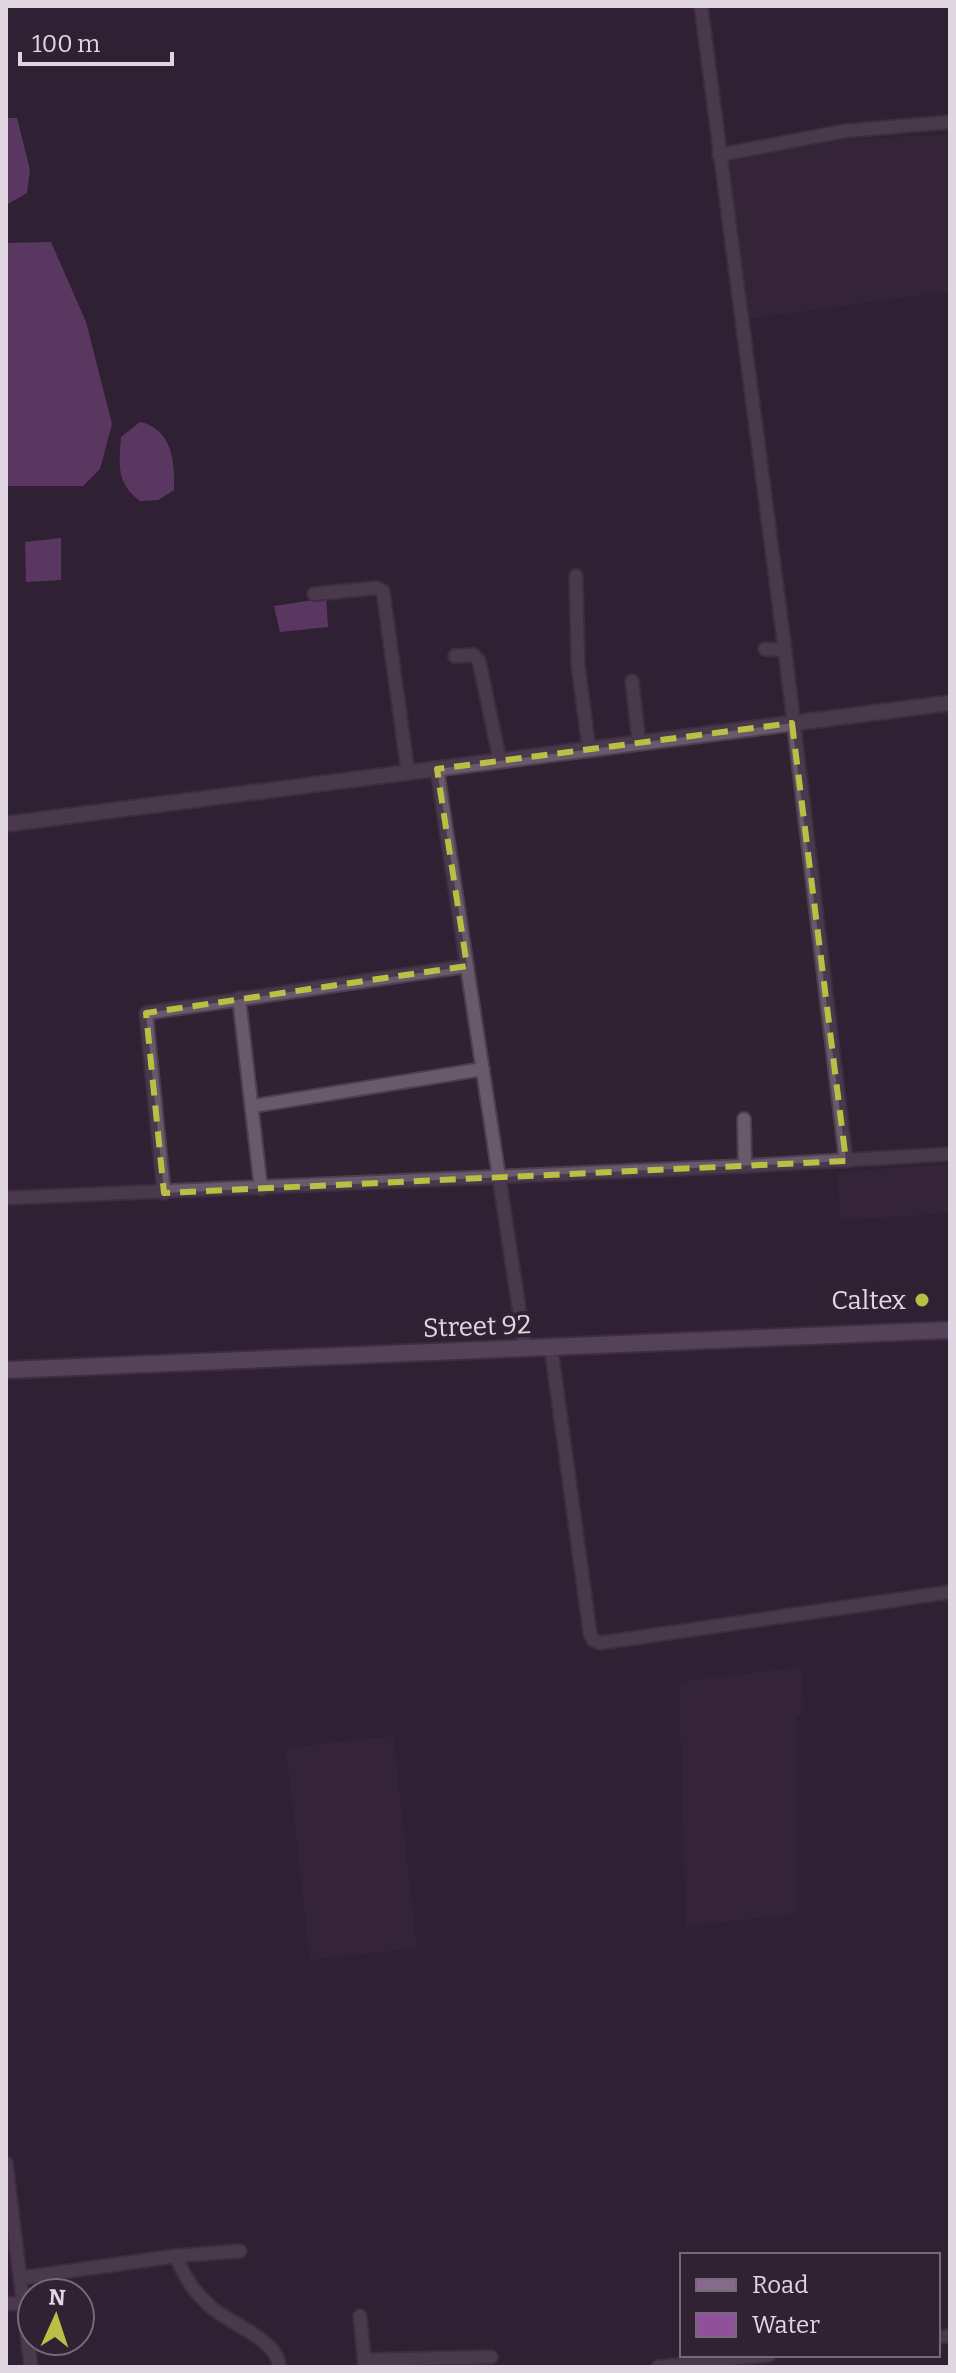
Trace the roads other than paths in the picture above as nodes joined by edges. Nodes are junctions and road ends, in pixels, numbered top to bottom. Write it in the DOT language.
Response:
graph roads {
  1 [pos="701,6"];
  2 [pos="950,122"];
  3 [pos="719,155"];
  4 [pos="576,576"];
  5 [pos="314,594"];
  6 [pos="765,649"];
  7 [pos="785,650"];
  8 [pos="455,656"];
  9 [pos="632,681"];
  10 [pos="950,703"];
  11 [pos="792,723"];
  12 [pos="639,743"];
  13 [pos="589,749"];
  14 [pos="500,761"];
  15 [pos="437,769"];
  16 [pos="408,773"];
  17 [pos="6,824"];
  18 [pos="467,966"];
  19 [pos="239,998"];
  20 [pos="483,1069"];
  21 [pos="253,1106"];
  22 [pos="744,1119"];
  23 [pos="950,1154"];
  24 [pos="846,1161"];
  25 [pos="745,1166"];
  26 [pos="499,1176"];
  27 [pos="261,1189"];
  28 [pos="164,1193"];
  29 [pos="6,1198"];
  30 [pos="950,1330"];
  31 [pos="551,1347"];
  32 [pos="525,1348"];
  33 [pos="6,1370"];
  34 [pos="950,1592"];
  35 [pos="6,2163"];
  36 [pos="240,2251"];
  37 [pos="176,2256"];
  38 [pos="20,2277"];
  39 [pos="27,2277"];
  40 [pos="360,2316"];
  41 [pos="491,2357"];
  42 [pos="754,2357"];
  43 [pos="365,2364"];
  44 [pos="686,2366"];
  45 [pos="279,2367"];
  46 [pos="658,2367"];
  1 -- 3 [label="street"];
  2 -- 3 [label="street"];
  3 -- 7 [label="street"];
  4 -- 13 [label="street"];
  5 -- 16 [label="street"];
  6 -- 7 [label="street"];
  7 -- 11 [label="street"];
  8 -- 14 [label="street"];
  9 -- 12 [label="street"];
  10 -- 11 [label="street"];
  11 -- 12 [label="street"];
  11 -- 24 [label="street"];
  12 -- 13 [label="street"];
  13 -- 14 [label="street"];
  14 -- 15 [label="street"];
  15 -- 16 [label="street"];
  15 -- 18 [label="street"];
  16 -- 17 [label="street"];
  18 -- 19 [label="street"];
  18 -- 20 [label="street"];
  19 -- 21 [label="street"];
  19 -- 28 [label="street"];
  20 -- 21 [label="street"];
  20 -- 26 [label="street"];
  21 -- 27 [label="street"];
  22 -- 25 [label="street"];
  23 -- 24 [label="street"];
  24 -- 25 [label="street"];
  25 -- 26 [label="street"];
  26 -- 27 [label="street"];
  26 -- 32 [label="street"];
  27 -- 28 [label="street"];
  28 -- 29 [label="street"];
  30 -- 31 [label="main road, Street 92"];
  31 -- 32 [label="main road, Street 92"];
  31 -- 34 [label="street"];
  32 -- 33 [label="main road, Street 92"];
  35 -- 38 [label="street"];
  36 -- 37 [label="street"];
  37 -- 39 [label="street"];
  37 -- 45 [label="street"];
  40 -- 43 [label="street"];
  41 -- 43 [label="street"];
  42 -- 44 [label="street"];
  44 -- 46 [label="street"];
}
